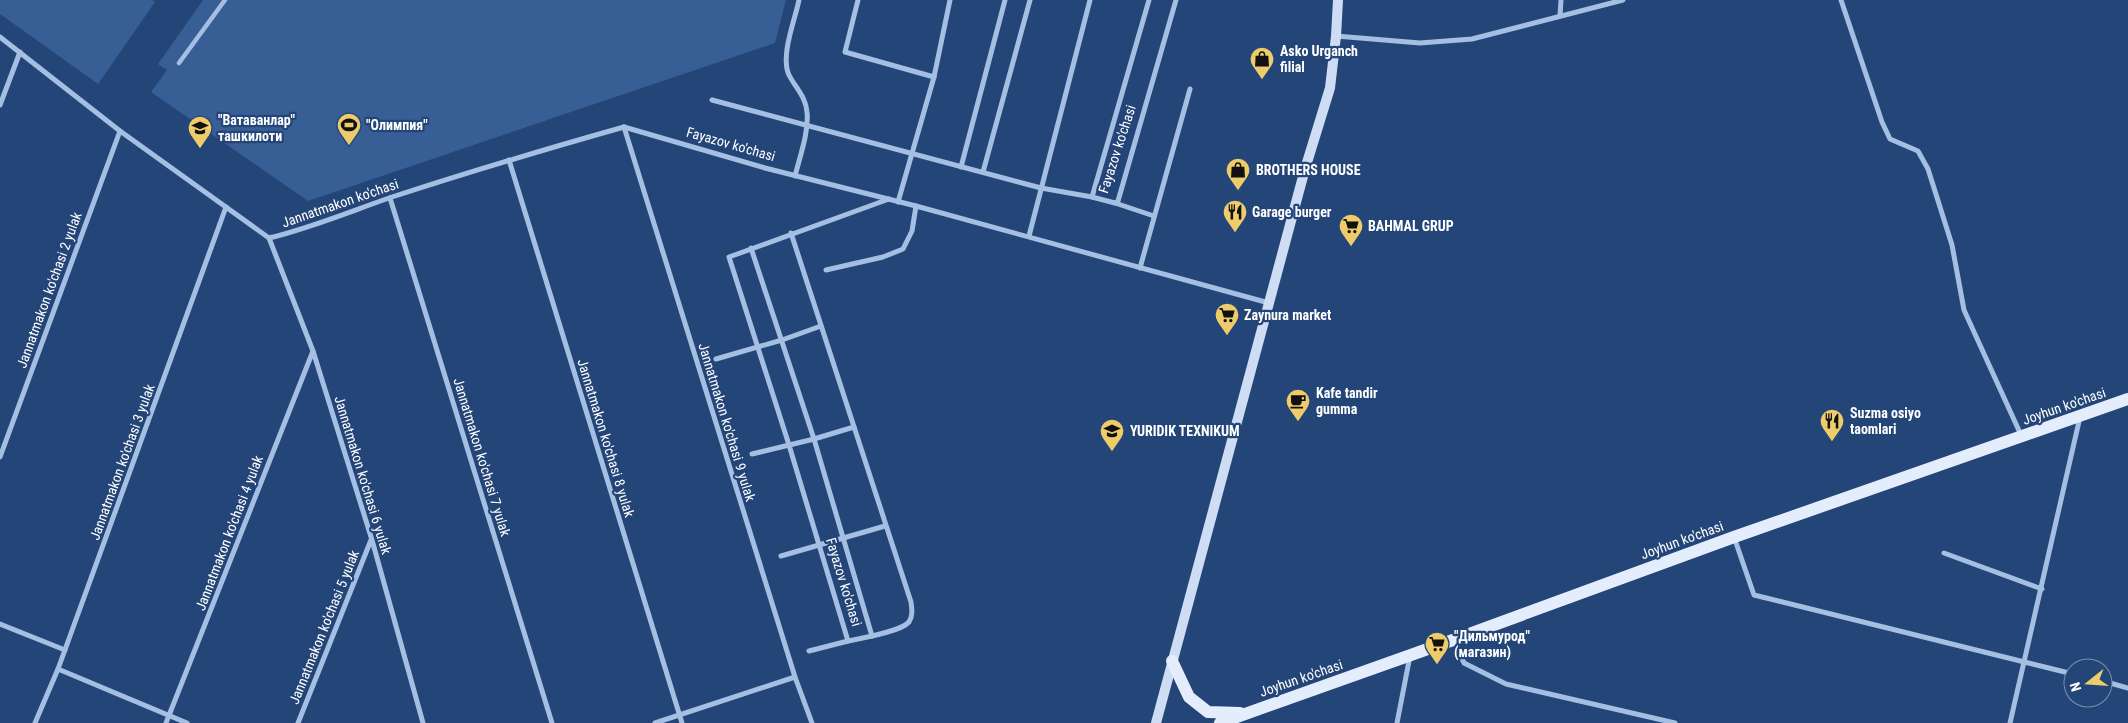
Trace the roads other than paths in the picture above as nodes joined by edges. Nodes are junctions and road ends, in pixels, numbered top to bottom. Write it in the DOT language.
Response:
graph roads {
  1 [pos="225,0"];
  2 [pos="799,0"];
  3 [pos="858,0"];
  4 [pos="950,0"];
  5 [pos="1006,0"];
  6 [pos="1030,0"];
  7 [pos="1090,0"];
  8 [pos="1149,0"];
  9 [pos="1176,0"];
  10 [pos="1338,0"];
  11 [pos="1561,0"];
  12 [pos="1623,0"];
  13 [pos="1841,0"];
  14 [pos="1560,16"];
  15 [pos="1336,36"];
  16 [pos="0,37"];
  17 [pos="20,52"];
  18 [pos="179,62"];
  19 [pos="934,77"];
  20 [pos="1190,89"];
  21 [pos="712,100"];
  22 [pos="0,105"];
  23 [pos="806,126"];
  24 [pos="624,127"];
  25 [pos="120,131"];
  26 [pos="913,154"];
  27 [pos="509,160"];
  28 [pos="961,167"];
  29 [pos="983,172"];
  30 [pos="795,176"];
  31 [pos="1042,188"];
  32 [pos="1092,197"];
  33 [pos="390,198"];
  34 [pos="889,199"];
  35 [pos="898,202"];
  36 [pos="1115,203"];
  37 [pos="916,206"];
  38 [pos="226,207"];
  39 [pos="1154,216"];
  40 [pos="791,233"];
  41 [pos="1029,236"];
  42 [pos="270,238"];
  43 [pos="751,248"];
  44 [pos="1140,268"];
  45 [pos="826,270"];
  46 [pos="1269,303"];
  47 [pos="821,326"];
  48 [pos="782,340"];
  49 [pos="758,346"];
  50 [pos="313,351"];
  51 [pos="716,359"];
  52 [pos="2128,399"];
  53 [pos="2080,416"];
  54 [pos="854,426"];
  55 [pos="2022,436"];
  56 [pos="814,439"];
  57 [pos="789,445"];
  58 [pos="752,454"];
  59 [pos="0,457"];
  60 [pos="885,526"];
  61 [pos="1734,537"];
  62 [pos="842,539"];
  63 [pos="372,540"];
  64 [pos="819,545"];
  65 [pos="1944,553"];
  66 [pos="781,556"];
  67 [pos="2042,589"];
  68 [pos="0,624"];
  69 [pos="872,636"];
  70 [pos="1454,640"];
  71 [pos="848,642"];
  72 [pos="65,650"];
  73 [pos="809,651"];
  74 [pos="1410,656"];
  75 [pos="1172,661"];
  76 [pos="2024,662"];
  77 [pos="58,669"];
  78 [pos="2063,672"];
  79 [pos="795,677"];
  80 [pos="2113,684"];
  81 [pos="2128,688"];
  82 [pos="1247,713"];
  83 [pos="169,715"];
  84 [pos="680,715"];
  85 [pos="35,723"];
  86 [pos="166,723"];
  87 [pos="187,723"];
  88 [pos="298,723"];
  89 [pos="423,723"];
  90 [pos="552,723"];
  91 [pos="655,723"];
  92 [pos="682,723"];
  93 [pos="812,723"];
  94 [pos="1156,723"];
  95 [pos="1220,723"];
  96 [pos="1235,723"];
  97 [pos="1397,723"];
  98 [pos="1675,723"];
  99 [pos="2010,723"];
  1 -- 18 [label="street"];
  2 -- 23 [label="street"];
  3 -- 19 [label="street"];
  4 -- 19 [label="street"];
  5 -- 28 [label="street"];
  6 -- 29 [label="street"];
  7 -- 31 [label="street"];
  8 -- 32 [label="street, Fayazov ko'chasi"];
  9 -- 36 [label="street, Fayazov ko'chasi"];
  10 -- 15 [label="main road"];
  11 -- 14 [label="street"];
  12 -- 14 [label="street"];
  13 -- 55 [label="street"];
  14 -- 15 [label="street"];
  15 -- 46 [label="main road"];
  16 -- 17 [label="street, Jannatmakon ko'chasi"];
  17 -- 22 [label="street"];
  17 -- 25 [label="street, Jannatmakon ko'chasi"];
  19 -- 26 [label="street"];
  20 -- 39 [label="street"];
  21 -- 23 [label="street"];
  23 -- 26 [label="street"];
  23 -- 30 [label="street"];
  24 -- 27 [label="street, Jannatmakon ko'chasi"];
  24 -- 30 [label="street, Fayazov ko'chasi"];
  24 -- 79 [label="street, Jannatmakon ko'chasi 9 yulak"];
  25 -- 38 [label="street, Jannatmakon ko'chasi"];
  25 -- 59 [label="street, Jannatmakon ko'chasi 2 yulak"];
  26 -- 28 [label="street"];
  26 -- 35 [label="street"];
  27 -- 33 [label="street, Jannatmakon ko'chasi"];
  27 -- 84 [label="street, Jannatmakon ko'chasi 8 yulak"];
  28 -- 29 [label="street"];
  29 -- 31 [label="street"];
  30 -- 34 [label="street, Fayazov ko'chasi"];
  31 -- 32 [label="street"];
  31 -- 41 [label="street"];
  32 -- 36 [label="street, Fayazov ko'chasi"];
  33 -- 42 [label="street, Jannatmakon ko'chasi"];
  33 -- 90 [label="street, Jannatmakon ko'chasi 7 yulak"];
  34 -- 35 [label="street, Fayazov ko'chasi"];
  34 -- 40 [label="street, Fayazov ko'chasi"];
  35 -- 37 [label="street, Fayazov ko'chasi"];
  36 -- 39 [label="street"];
  37 -- 41 [label="street, Fayazov ko'chasi"];
  37 -- 45 [label="street"];
  38 -- 42 [label="street, Jannatmakon ko'chasi"];
  38 -- 72 [label="street, Jannatmakon ko'chasi 3 yulak"];
  39 -- 44 [label="street"];
  40 -- 43 [label="street, Fayazov ko'chasi"];
  40 -- 47 [label="street, Fayazov ko'chasi"];
  41 -- 44 [label="street, Fayazov ko'chasi"];
  42 -- 50 [label="street, Jannatmakon ko'chasi 6 yulak"];
  43 -- 48 [label="street"];
  43 -- 49 [label="street, Fayazov ko'chasi"];
  44 -- 46 [label="street, Fayazov ko'chasi"];
  46 -- 75 [label="main road"];
  47 -- 48 [label="street"];
  47 -- 54 [label="street, Fayazov ko'chasi"];
  48 -- 49 [label="street"];
  48 -- 56 [label="street"];
  49 -- 51 [label="street"];
  49 -- 57 [label="street, Fayazov ko'chasi"];
  50 -- 63 [label="street, Jannatmakon ko'chasi 6 yulak"];
  50 -- 83 [label="street, Jannatmakon ko'chasi 4 yulak"];
  52 -- 53 [label="main road, Joyhun ko'chasi"];
  53 -- 55 [label="main road, Joyhun ko'chasi"];
  53 -- 67 [label="street"];
  54 -- 56 [label="street"];
  54 -- 60 [label="street, Fayazov ko'chasi"];
  55 -- 61 [label="main road, Joyhun ko'chasi"];
  56 -- 57 [label="street"];
  56 -- 62 [label="street"];
  57 -- 58 [label="street"];
  57 -- 64 [label="street, Fayazov ko'chasi"];
  60 -- 62 [label="street"];
  60 -- 69 [label="street, Fayazov ko'chasi"];
  61 -- 70 [label="main road, Joyhun ko'chasi"];
  61 -- 76 [label="street"];
  62 -- 64 [label="street"];
  62 -- 69 [label="street"];
  63 -- 88 [label="street, Jannatmakon ko'chasi 5 yulak"];
  63 -- 89 [label="street, Jannatmakon ko'chasi 6 yulak"];
  64 -- 66 [label="street"];
  64 -- 71 [label="street, Fayazov ko'chasi"];
  65 -- 67 [label="street"];
  67 -- 76 [label="street"];
  68 -- 72 [label="street"];
  69 -- 71 [label="street, Fayazov ko'chasi"];
  70 -- 74 [label="main road, Joyhun ko'chasi"];
  70 -- 98 [label="street"];
  71 -- 73 [label="street"];
  72 -- 77 [label="street, Jannatmakon ko'chasi 3 yulak"];
  74 -- 82 [label="main road, Joyhun ko'chasi"];
  74 -- 97 [label="street"];
  75 -- 82 [label="main road"];
  75 -- 94 [label="main road"];
  76 -- 78 [label="street"];
  76 -- 99 [label="street"];
  77 -- 83 [label="street"];
  77 -- 85 [label="street, Jannatmakon ko'chasi 3 yulak"];
  79 -- 84 [label="street"];
  79 -- 93 [label="street, Jannatmakon ko'chasi 9 yulak"];
  80 -- 81 [label="street"];
  82 -- 95 [label="main road, Joyhun ko'chasi"];
  82 -- 96 [label="main road"];
  83 -- 86 [label="street, Jannatmakon ko'chasi 4 yulak"];
  83 -- 87 [label="street"];
  84 -- 91 [label="street"];
  84 -- 92 [label="street, Jannatmakon ko'chasi 8 yulak"];
}
